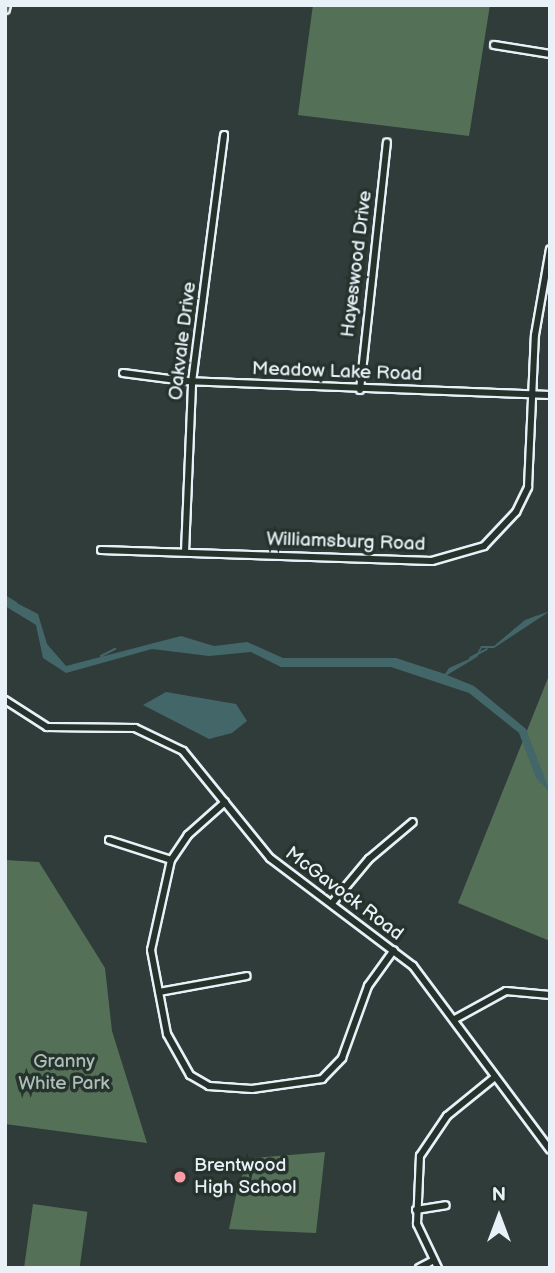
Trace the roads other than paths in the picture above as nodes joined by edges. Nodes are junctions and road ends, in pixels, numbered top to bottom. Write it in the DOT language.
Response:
graph roads {
  1 [pos="494,46"];
  2 [pos="550,54"];
  3 [pos="224,135"];
  4 [pos="387,142"];
  5 [pos="550,248"];
  6 [pos="123,373"];
  7 [pos="192,382"];
  8 [pos="360,390"];
  9 [pos="534,395"];
  10 [pos="550,395"];
  11 [pos="101,550"];
  12 [pos="185,552"];
  13 [pos="5,700"];
  14 [pos="225,802"];
  15 [pos="413,822"];
  16 [pos="109,840"];
  17 [pos="172,860"];
  18 [pos="333,902"];
  19 [pos="394,950"];
  20 [pos="247,976"];
  21 [pos="159,992"];
  22 [pos="550,995"];
  23 [pos="455,1019"];
  24 [pos="495,1077"];
  25 [pos="550,1150"];
  26 [pos="446,1205"];
  27 [pos="416,1210"];
  28 [pos="432,1261"];
  29 [pos="419,1268"];
  30 [pos="438,1268"];
  1 -- 2 [label="street"];
  3 -- 7 [label="street, Oakvale Drive"];
  4 -- 8 [label="street, Hayeswood Drive"];
  5 -- 9 [label="street, Williamsburg Road"];
  6 -- 7 [label="street, Meadow Lake Road"];
  7 -- 8 [label="street, Meadow Lake Road"];
  7 -- 12 [label="street, Oakvale Drive"];
  8 -- 9 [label="street, Meadow Lake Road"];
  9 -- 10 [label="street, Meadow Lake Road"];
  9 -- 12 [label="street, Williamsburg Road"];
  11 -- 12 [label="street, Williamsburg Road"];
  13 -- 14 [label="street, McGavock Road"];
  14 -- 17 [label="street"];
  14 -- 18 [label="street, McGavock Road"];
  15 -- 18 [label="street"];
  16 -- 17 [label="street"];
  17 -- 21 [label="street"];
  18 -- 19 [label="street, McGavock Road"];
  19 -- 21 [label="street"];
  19 -- 23 [label="street, McGavock Road"];
  20 -- 21 [label="street"];
  22 -- 23 [label="street"];
  23 -- 24 [label="street, McGavock Road"];
  24 -- 25 [label="street, McGavock Road"];
  24 -- 27 [label="street"];
  26 -- 27 [label="street"];
  27 -- 28 [label="street"];
  28 -- 29 [label="street"];
  28 -- 30 [label="street"];
}
